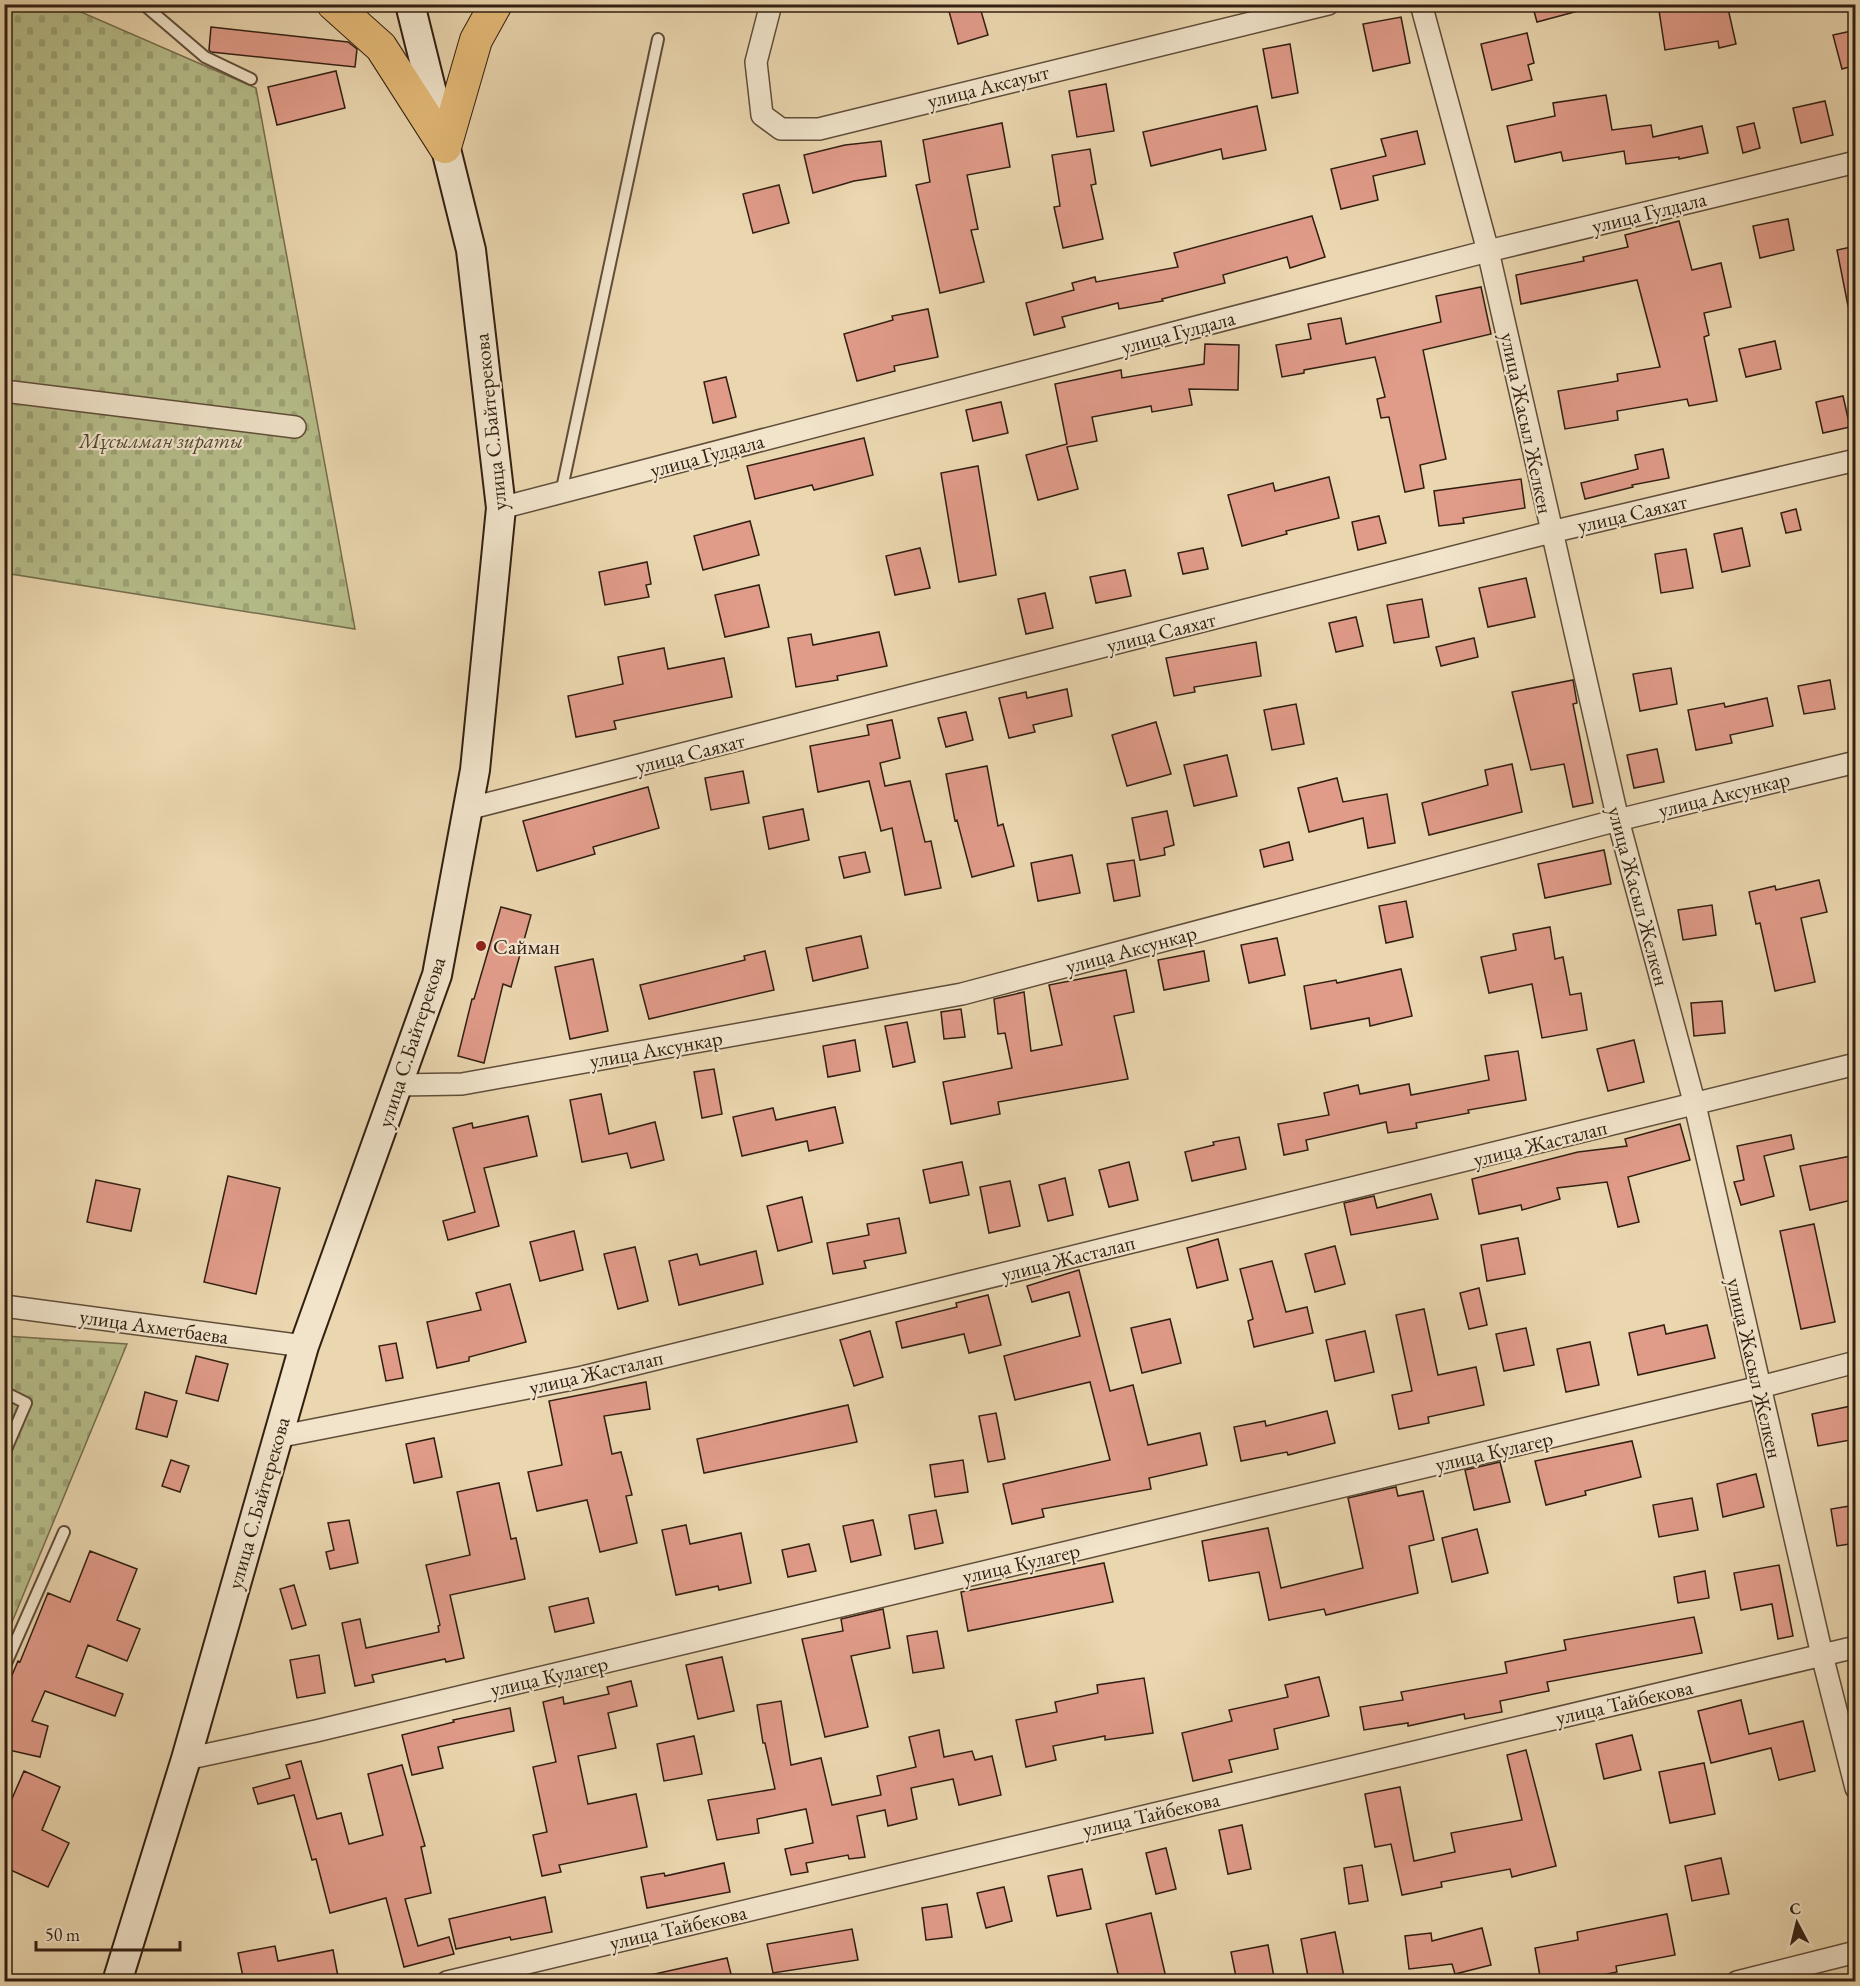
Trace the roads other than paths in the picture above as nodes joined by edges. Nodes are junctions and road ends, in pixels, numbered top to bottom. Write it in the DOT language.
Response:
graph roads {
  1 [pos="143,4"];
  2 [pos="333,4"];
  3 [pos="410,4"];
  4 [pos="496,4"];
  5 [pos="771,4"];
  6 [pos="1328,4"];
  7 [pos="1421,4"];
  8 [pos="658,39"];
  9 [pos="251,79"];
  10 [pos="446,147"];
  11 [pos="1856,162"];
  12 [pos="1488,251"];
  13 [pos="4,391"];
  14 [pos="295,427"];
  15 [pos="1856,460"];
  16 [pos="561,493"];
  17 [pos="501,508"];
  18 [pos="1551,532"];
  19 [pos="1856,762"];
  20 [pos="467,809"];
  21 [pos="1618,820"];
  22 [pos="1856,1064"];
  23 [pos="398,1085"];
  24 [pos="1695,1105"];
  25 [pos="4,1306"];
  26 [pos="304,1346"];
  27 [pos="1856,1362"];
  28 [pos="1760,1387"];
  29 [pos="4,1392"];
  30 [pos="277,1437"];
  31 [pos="4,1454"];
  32 [pos="64,1532"];
  33 [pos="1856,1647"];
  34 [pos="1822,1655"];
  35 [pos="4,1668"];
  36 [pos="186,1760"];
  37 [pos="1856,1788"];
  38 [pos="1856,1952"];
  39 [pos="117,1982"];
  40 [pos="447,1982"];
  41 [pos="1737,1982"];
  1 -- 9 [label="lane"];
  2 -- 10 [label="main road"];
  3 -- 10 [label="main road, улица С.Байтерекова"];
  4 -- 10 [label="main road"];
  5 -- 6 [label="street, улица Аксауыт"];
  7 -- 12 [label="street, улица Жасыл Желкен"];
  8 -- 16 [label="lane"];
  10 -- 17 [label="main road, улица С.Байтерекова"];
  11 -- 12 [label="street, улица Гулдала"];
  12 -- 16 [label="street, улица Гулдала"];
  12 -- 18 [label="street, улица Жасыл Желкен"];
  13 -- 14 [label="street"];
  15 -- 18 [label="street, улица Саяхат"];
  16 -- 17 [label="street, улица Гулдала"];
  17 -- 20 [label="main road, улица С.Байтерекова"];
  18 -- 20 [label="street, улица Саяхат"];
  18 -- 21 [label="street, улица Жасыл Желкен"];
  19 -- 21 [label="street, улица Аксункар"];
  20 -- 23 [label="main road, улица С.Байтерекова"];
  21 -- 23 [label="street, улица Аксункар"];
  21 -- 24 [label="street, улица Жасыл Желкен"];
  22 -- 24 [label="street, улица Жасталап"];
  23 -- 26 [label="main road, улица С.Байтерекова"];
  24 -- 28 [label="street, улица Жасыл Желкен"];
  24 -- 30 [label="street, улица Жасталап"];
  25 -- 26 [label="street, улица Ахметбаева"];
  26 -- 30 [label="main road, улица С.Байтерекова"];
  27 -- 28 [label="street, улица Кулагер"];
  28 -- 34 [label="street, улица Жасыл Желкен"];
  28 -- 36 [label="street, улица Кулагер"];
  29 -- 31 [label="lane"];
  30 -- 36 [label="main road, улица С.Байтерекова"];
  32 -- 35 [label="lane"];
  33 -- 34 [label="street, улица Тайбекова"];
  34 -- 37 [label="street, улица Жасыл Желкен"];
  34 -- 40 [label="street, улица Тайбекова"];
  36 -- 39 [label="main road, улица С.Байтерекова"];
  38 -- 41 [label="street"];
}
